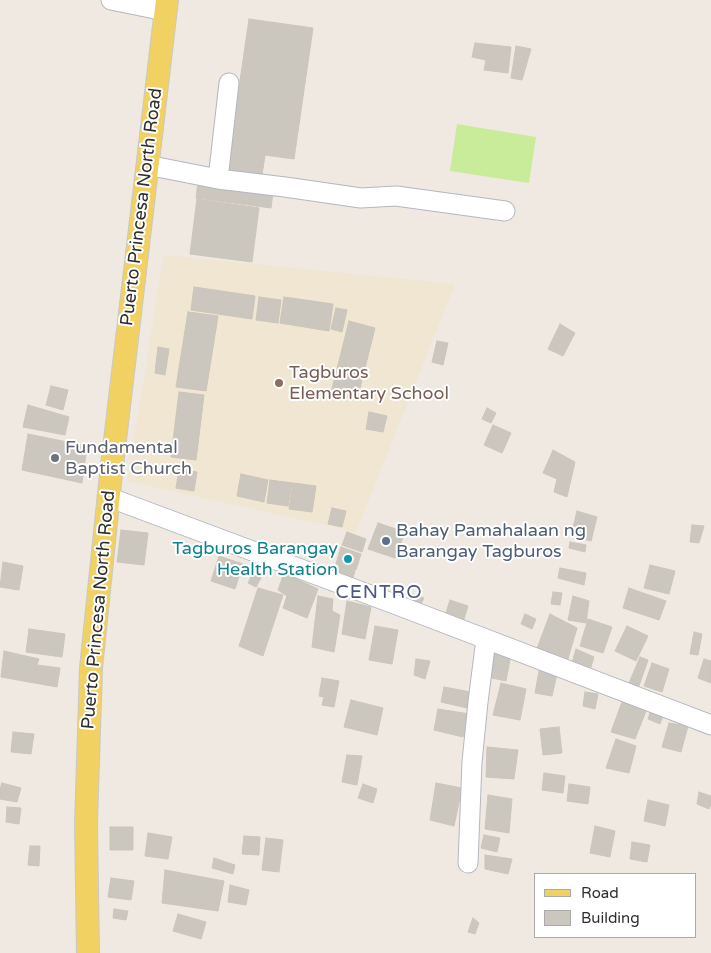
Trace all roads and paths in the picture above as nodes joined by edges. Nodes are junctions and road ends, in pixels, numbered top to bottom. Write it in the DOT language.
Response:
graph roads {
  1 [pos="111,0"];
  2 [pos="166,6"];
  3 [pos="229,83"];
  4 [pos="147,165"];
  5 [pos="218,179"];
  6 [pos="505,211"];
  7 [pos="108,497"];
  8 [pos="486,640"];
  9 [pos="711,725"];
  10 [pos="468,863"];
  11 [pos="88,953"];
  1 -- 2 [label="street"];
  2 -- 4 [label="main road, Puerto Princesa North Road"];
  3 -- 5 [label="street"];
  4 -- 5 [label="street"];
  4 -- 7 [label="main road, Puerto Princesa North Road"];
  5 -- 6 [label="street"];
  7 -- 8 [label="street"];
  7 -- 11 [label="main road, Puerto Princesa North Road"];
  8 -- 9 [label="street"];
  8 -- 10 [label="street"];
}
